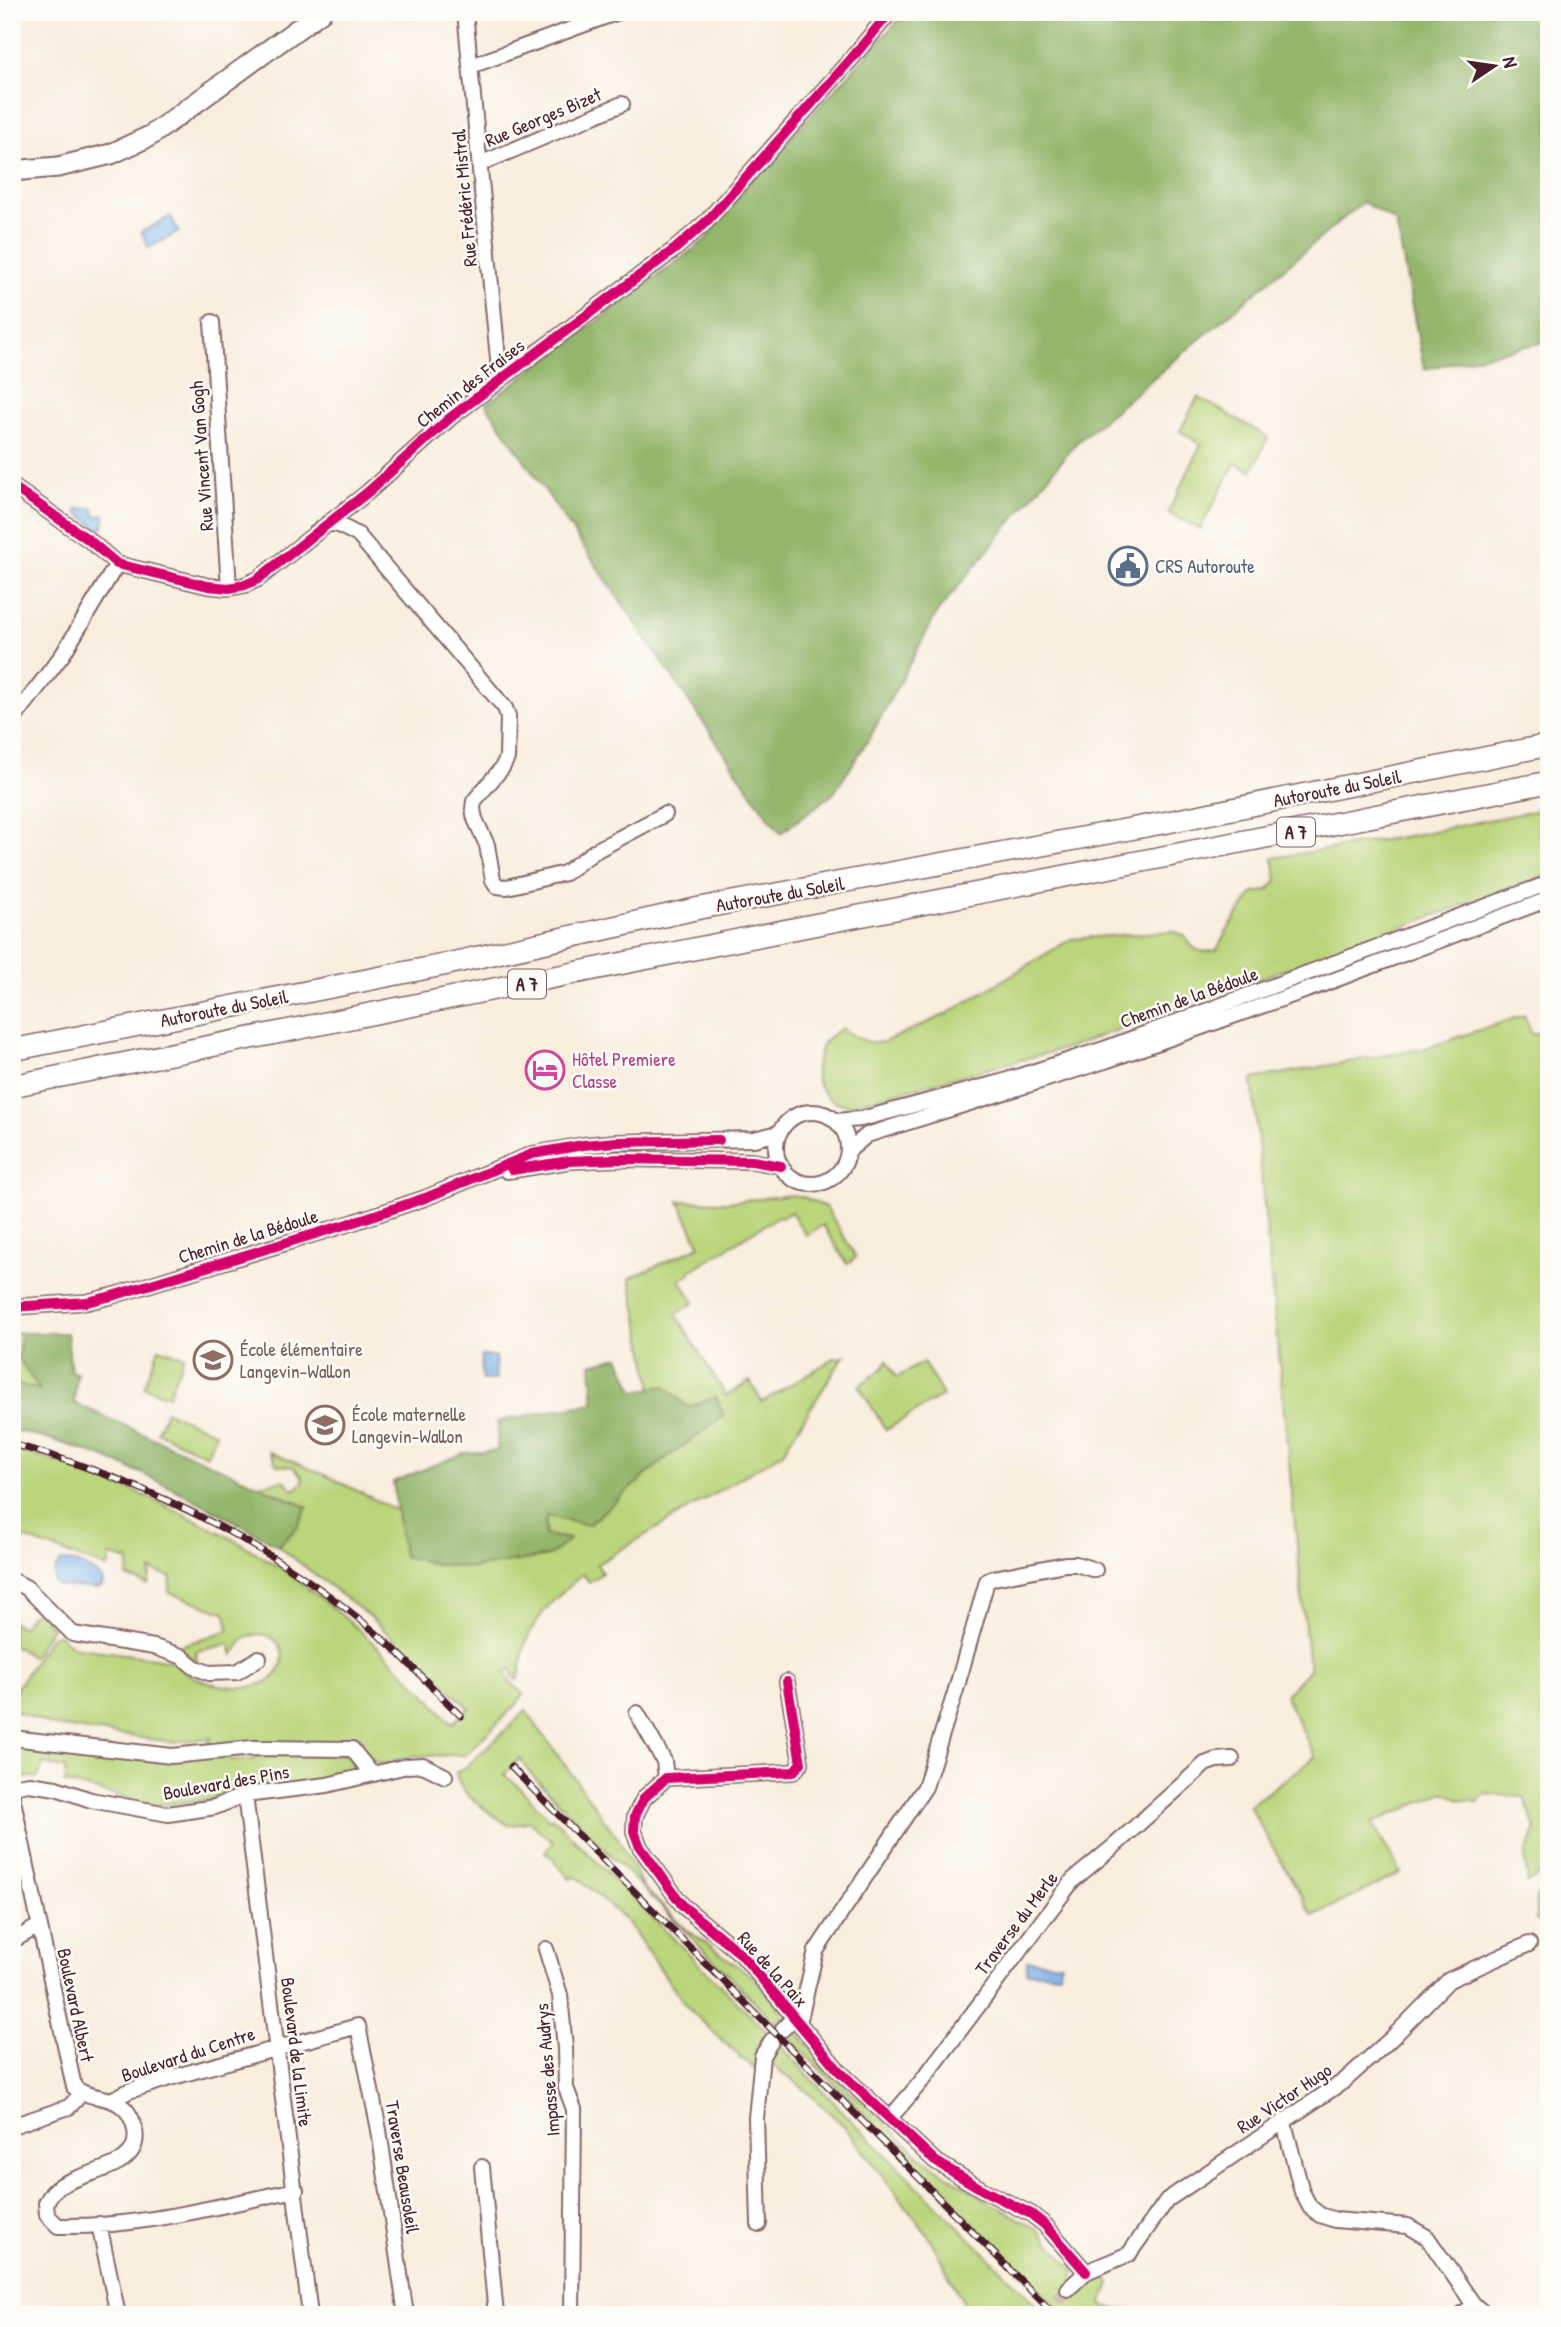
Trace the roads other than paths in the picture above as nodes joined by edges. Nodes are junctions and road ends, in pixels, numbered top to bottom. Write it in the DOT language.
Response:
graph roads {
  1 [pos="321,12"];
  2 [pos="466,12"];
  3 [pos="618,12"];
  4 [pos="890,12"];
  5 [pos="471,66"];
  6 [pos="622,104"];
  7 [pos="480,164"];
  8 [pos="12,171"];
  9 [pos="212,322"];
  10 [pos="500,380"];
  11 [pos="15,493"];
  12 [pos="328,523"];
  13 [pos="117,564"];
  14 [pos="229,588"];
  15 [pos="12,721"];
  16 [pos="1549,745"];
  17 [pos="1549,782"];
  18 [pos="665,814"];
  19 [pos="1549,883"];
  20 [pos="1549,899"];
  21 [pos="12,1050"];
  22 [pos="12,1086"];
  23 [pos="835,1121"];
  24 [pos="779,1133"];
  25 [pos="848,1151"];
  26 [pos="781,1166"];
  27 [pos="488,1174"];
  28 [pos="12,1307"];
  29 [pos="1096,1570"];
  30 [pos="12,1580"];
  31 [pos="259,1658"];
  32 [pos="787,1682"];
  33 [pos="637,1713"];
  34 [pos="12,1738"];
  35 [pos="1232,1759"];
  36 [pos="372,1774"];
  37 [pos="445,1776"];
  38 [pos="666,1778"];
  39 [pos="12,1787"];
  40 [pos="245,1795"];
  41 [pos="12,1796"];
  42 [pos="39,1926"];
  43 [pos="12,1941"];
  44 [pos="1529,1944"];
  45 [pos="546,1949"];
  46 [pos="796,2020"];
  47 [pos="358,2026"];
  48 [pos="783,2029"];
  49 [pos="772,2040"];
  50 [pos="276,2047"];
  51 [pos="81,2094"];
  52 [pos="111,2100"];
  53 [pos="890,2118"];
  54 [pos="1284,2123"];
  55 [pos="12,2126"];
  56 [pos="482,2167"];
  57 [pos="296,2190"];
  58 [pos="99,2224"];
  59 [pos="759,2224"];
  60 [pos="1086,2272"];
  61 [pos="1068,2289"];
  62 [pos="1474,2305"];
  63 [pos="118,2315"];
  64 [pos="310,2315"];
  65 [pos="406,2315"];
  66 [pos="496,2315"];
  67 [pos="572,2315"];
  68 [pos="1461,2315"];
  69 [pos="1486,2315"];
  1 -- 8 [label="main road"];
  2 -- 5 [label="street, Rue Frédéric Mistral"];
  3 -- 5 [label="street"];
  4 -- 10 [label="street, Chemin des Fraises"];
  5 -- 7 [label="street, Rue Frédéric Mistral"];
  6 -- 7 [label="street, Rue Georges Bizet"];
  7 -- 10 [label="street, Rue Frédéric Mistral"];
  9 -- 14 [label="street, Rue Vincent Van Gogh"];
  10 -- 12 [label="street, Chemin des Fraises"];
  11 -- 13 [label="street, Chemin des Fraises"];
  12 -- 14 [label="street, Chemin des Fraises"];
  12 -- 18 [label="street"];
  13 -- 14 [label="street, Chemin des Fraises"];
  13 -- 15 [label="street"];
  16 -- 21 [label="highway, Autoroute du Soleil / A 7"];
  17 -- 22 [label="highway, Autoroute du Soleil / A 7"];
  19 -- 23 [label="street, Chemin de la Bédoule"];
  20 -- 25 [label="street, Chemin de la Bédoule"];
  23 -- 24 [label="street"];
  23 -- 25 [label="street"];
  24 -- 26 [label="street"];
  24 -- 27 [label="street, Chemin de la Bédoule"];
  25 -- 26 [label="street"];
  26 -- 27 [label="street, Chemin de la Bédoule"];
  27 -- 28 [label="street, Chemin de la Bédoule"];
  29 -- 46 [label="street"];
  30 -- 31 [label="street"];
  32 -- 38 [label="street"];
  33 -- 38 [label="street"];
  34 -- 36 [label="street"];
  35 -- 53 [label="street, Traverse du Merle"];
  36 -- 37 [label="street, Boulevard des Pins"];
  36 -- 40 [label="street, Boulevard des Pins"];
  38 -- 46 [label="street, Rue de la Paix"];
  39 -- 40 [label="street, Boulevard des Pins"];
  40 -- 50 [label="street, Boulevard de la Limite"];
  41 -- 42 [label="street, Boulevard Albert"];
  42 -- 43 [label="street"];
  42 -- 51 [label="street, Boulevard Albert"];
  44 -- 54 [label="street, Rue Victor Hugo"];
  45 -- 67 [label="street, Impasse des Audrys"];
  46 -- 48 [label="street"];
  46 -- 53 [label="street, Rue de la Paix"];
  47 -- 50 [label="street, Boulevard du Centre"];
  47 -- 65 [label="street, Traverse Beausoleil"];
  49 -- 59 [label="street"];
  50 -- 52 [label="street, Boulevard du Centre"];
  50 -- 57 [label="street, Boulevard de la Limite"];
  51 -- 52 [label="street"];
  51 -- 55 [label="street"];
  52 -- 58 [label="street"];
  53 -- 60 [label="street, Rue de la Paix"];
  54 -- 60 [label="street, Rue Victor Hugo"];
  54 -- 62 [label="street"];
  56 -- 66 [label="street"];
  57 -- 58 [label="street"];
  57 -- 64 [label="street, Boulevard de la Limite"];
  58 -- 63 [label="street"];
  60 -- 61 [label="street, Rue Victor Hugo"];
  62 -- 68 [label="street"];
  62 -- 69 [label="street"];
}
